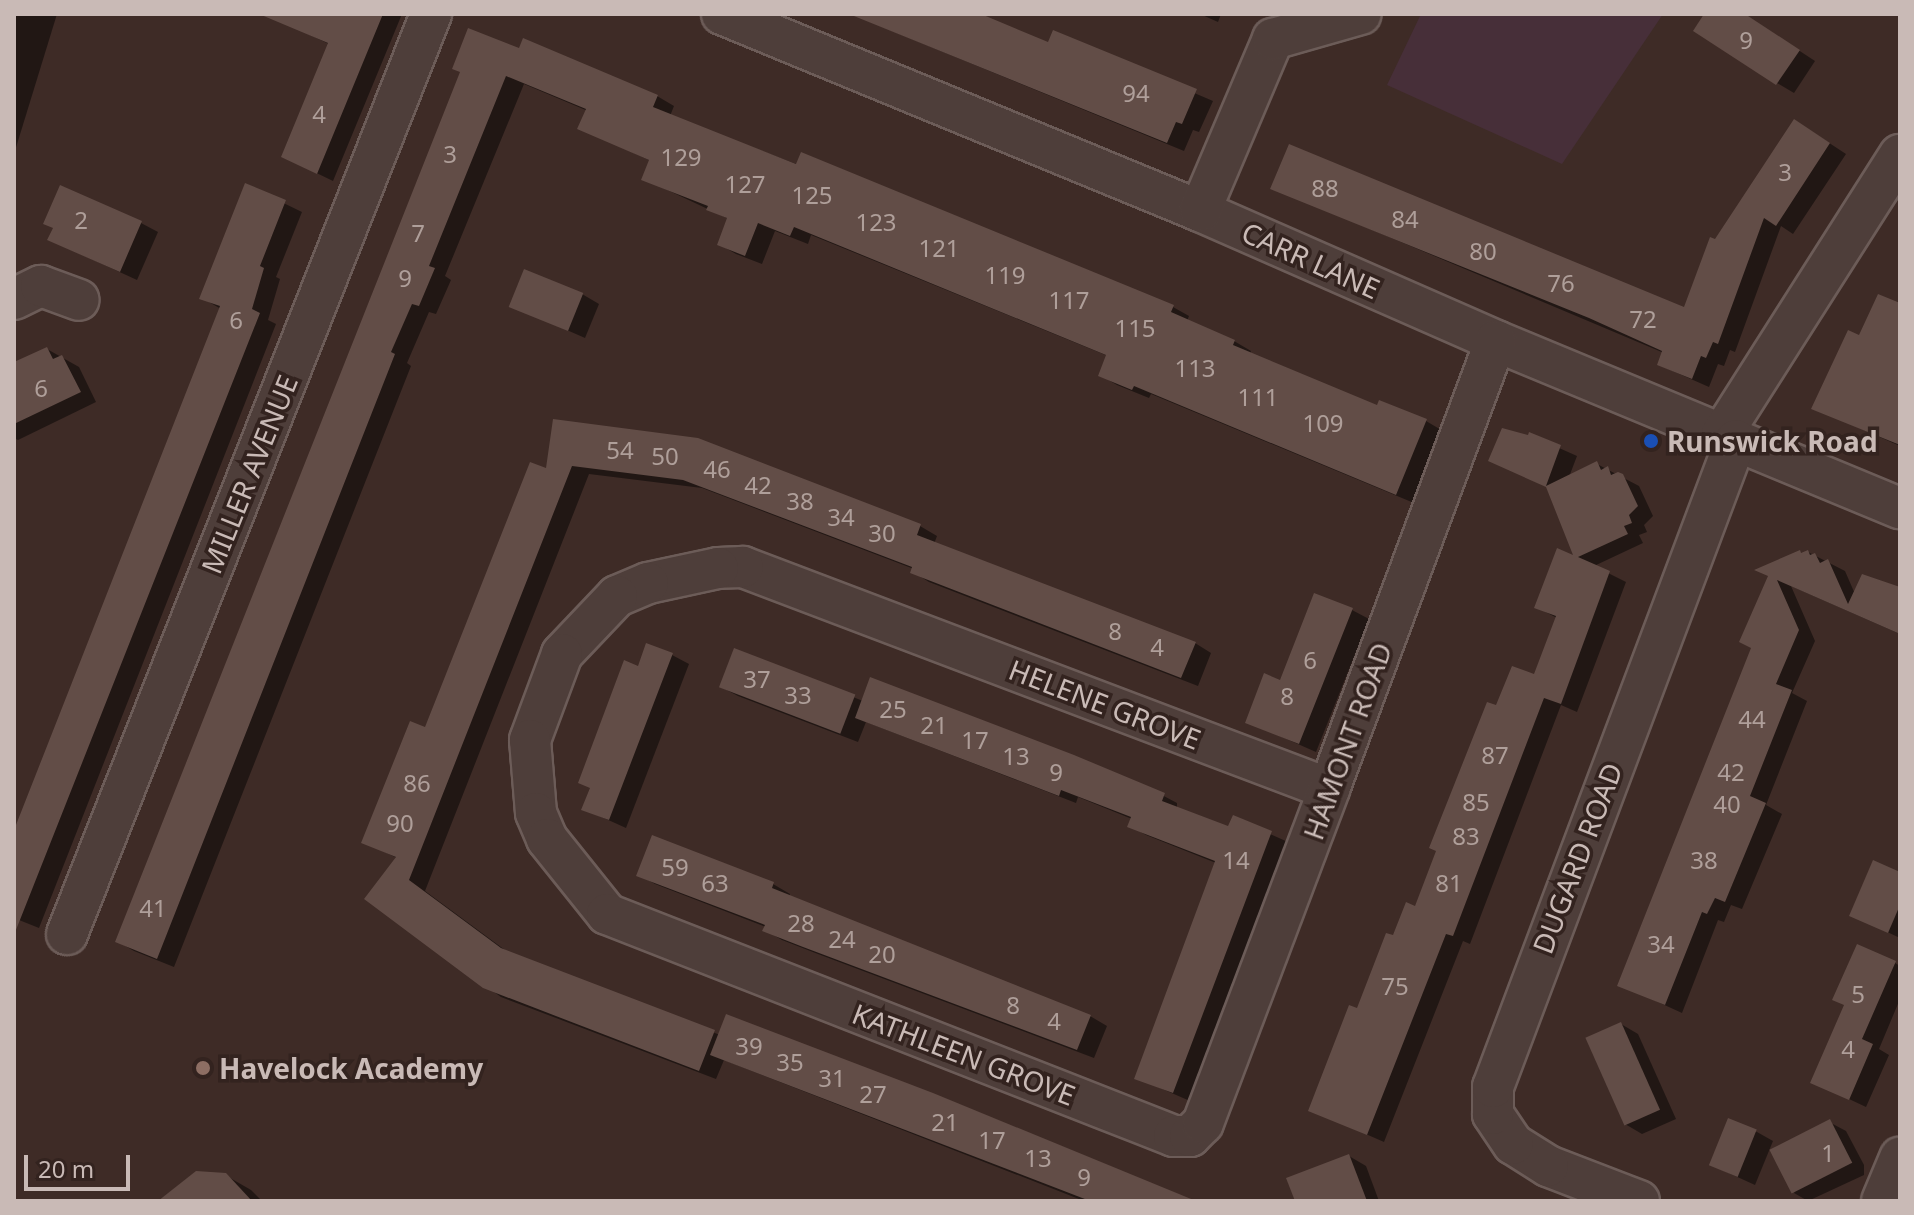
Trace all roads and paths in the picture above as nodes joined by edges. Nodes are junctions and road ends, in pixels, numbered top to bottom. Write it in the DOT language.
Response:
graph roads {
  1 [pos="431,14"];
  2 [pos="722,14"];
  3 [pos="1361,14"];
  4 [pos="1900,155"];
  5 [pos="1200,211"];
  6 [pos="14,299"];
  7 [pos="79,300"];
  8 [pos="1496,341"];
  9 [pos="1729,437"];
  10 [pos="1900,508"];
  11 [pos="1329,789"];
  12 [pos="67,934"];
  13 [pos="739,966"];
  14 [pos="1190,1136"];
  15 [pos="1900,1158"];
  16 [pos="1639,1201"];
  17 [pos="1882,1201"];
  1 -- 12 [label="street, MILLER AVENUE"];
  2 -- 5 [label="street, CARR LANE"];
  3 -- 5 [label="street"];
  4 -- 9 [label="street"];
  5 -- 8 [label="street, CARR LANE"];
  6 -- 7 [label="street"];
  8 -- 9 [label="street, CARR LANE"];
  8 -- 11 [label="street, HAMONT ROAD"];
  9 -- 10 [label="street, CARR LANE"];
  9 -- 16 [label="street, DUGARD ROAD"];
  11 -- 13 [label="street, HELENE GROVE"];
  11 -- 14 [label="street, HAMONT ROAD"];
  13 -- 14 [label="street, KATHLEEN GROVE"];
  15 -- 17 [label="street"];
}
